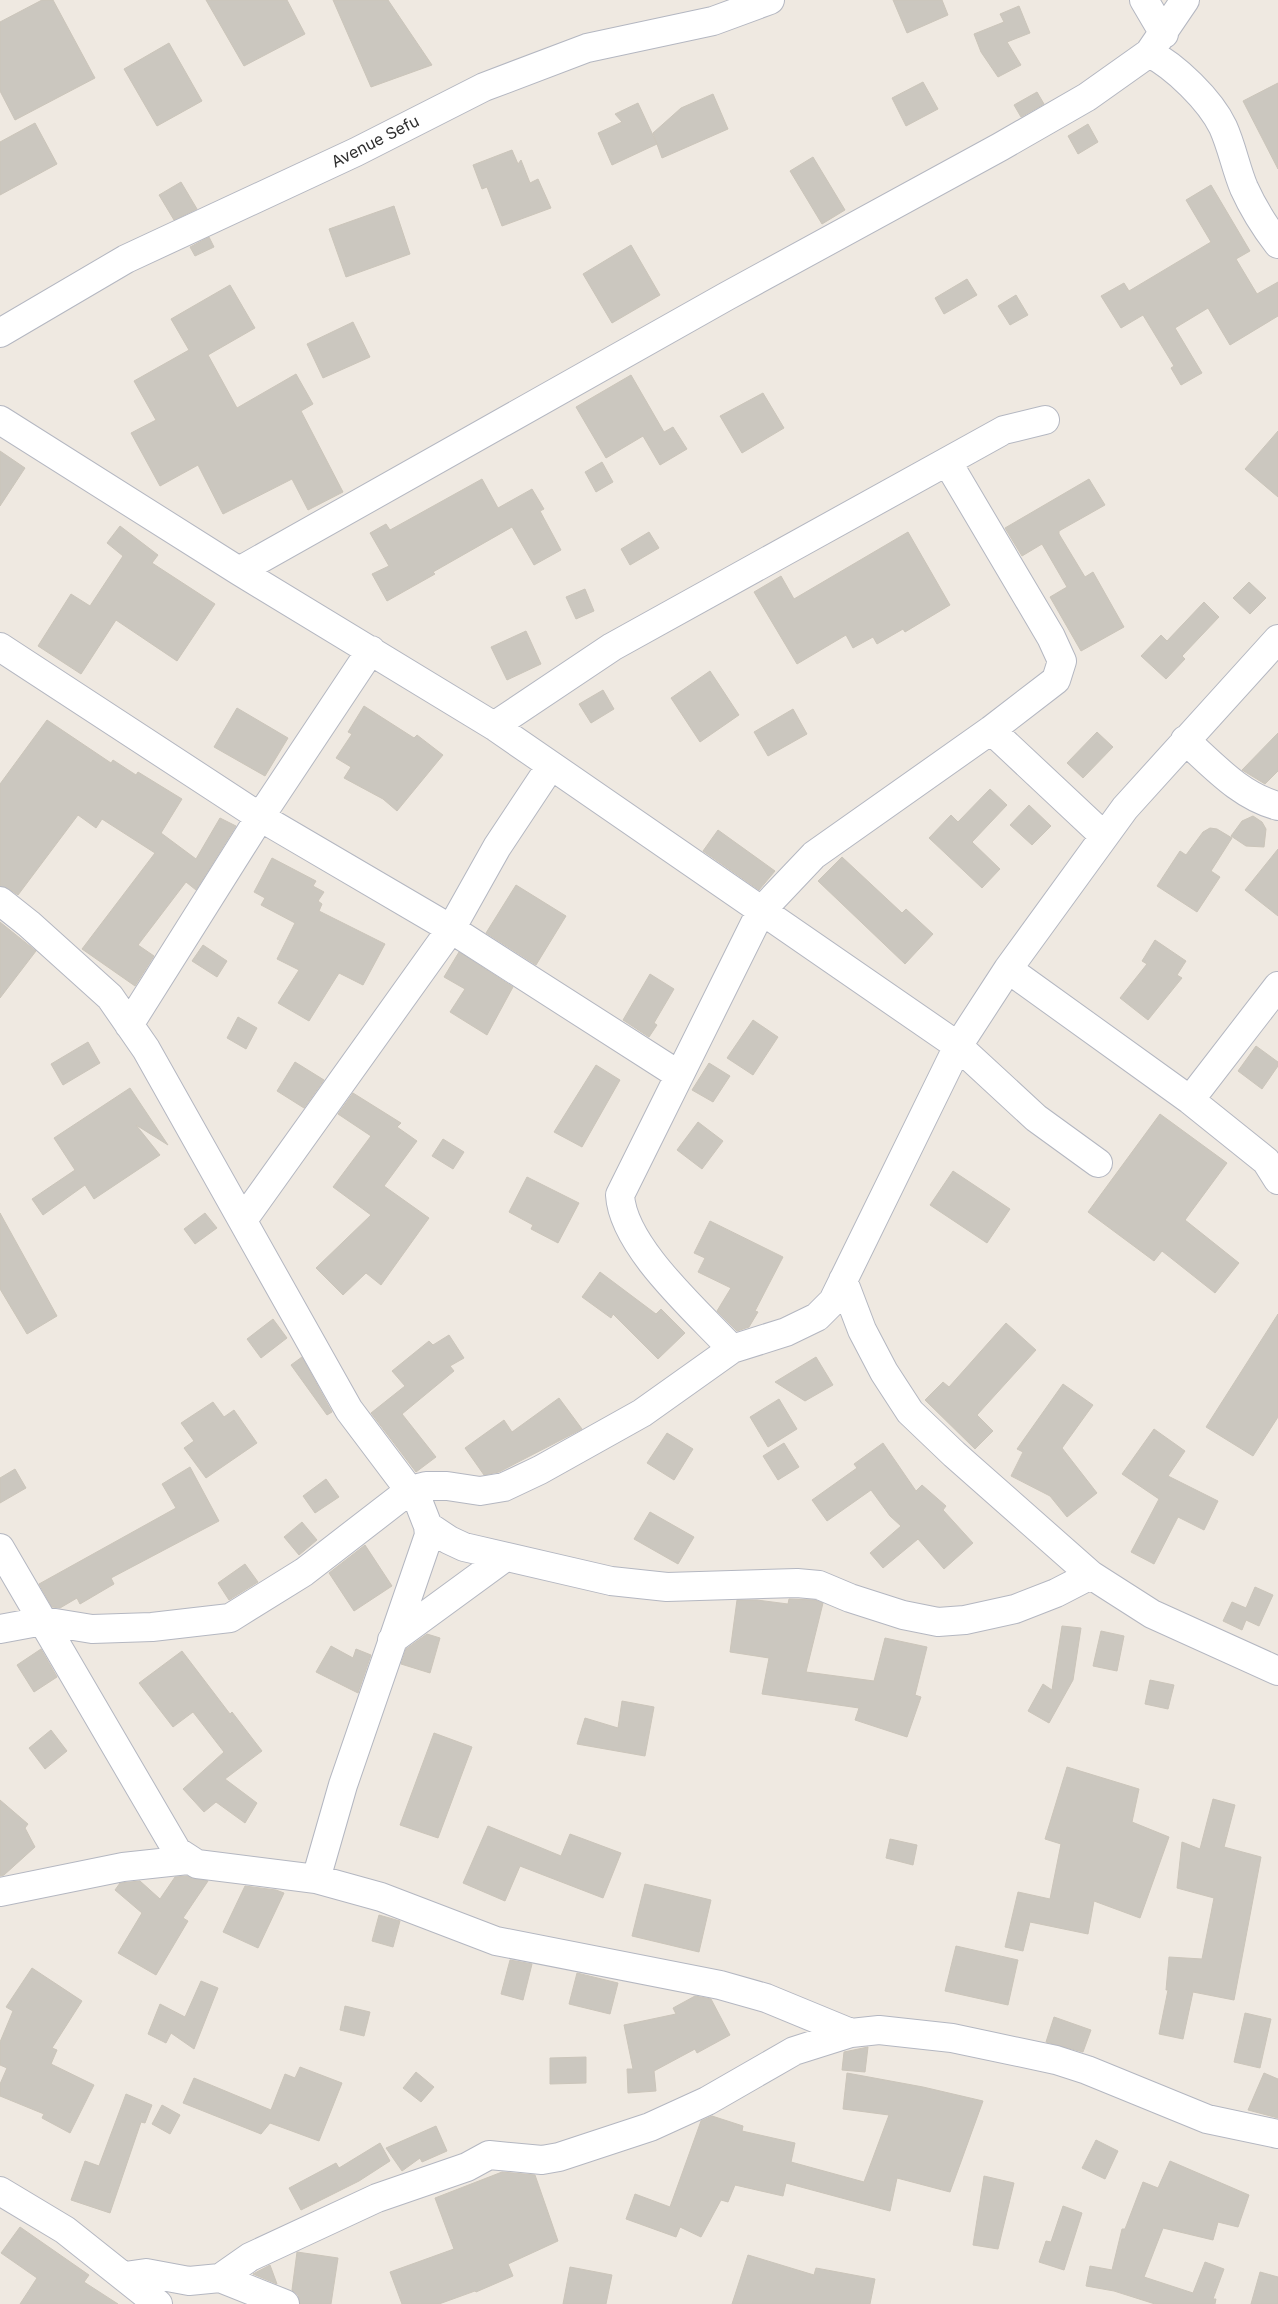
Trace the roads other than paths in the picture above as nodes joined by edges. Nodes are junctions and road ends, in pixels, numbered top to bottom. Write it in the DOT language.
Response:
graph roads {
  1 [pos="770,0"];
  2 [pos="1144,0"];
  3 [pos="1185,0"];
  4 [pos="708,10"];
  5 [pos="1156,43"];
  6 [pos="1278,244"];
  7 [pos="0,334"];
  8 [pos="0,420"];
  9 [pos="1045,420"];
  10 [pos="948,462"];
  11 [pos="239,571"];
  12 [pos="1278,639"];
  13 [pos="0,647"];
  14 [pos="371,650"];
  15 [pos="494,726"];
  16 [pos="991,730"];
  17 [pos="1185,740"];
  18 [pos="550,767"];
  19 [pos="1278,806"];
  20 [pos="260,817"];
  21 [pos="1104,836"];
  22 [pos="0,901"];
  23 [pos="761,912"];
  24 [pos="450,929"];
  25 [pos="1008,968"];
  26 [pos="1278,986"];
  27 [pos="129,1024"];
  28 [pos="958,1046"];
  29 [pos="679,1075"];
  30 [pos="1190,1100"];
  31 [pos="1098,1164"];
  32 [pos="1274,1165"];
  33 [pos="243,1220"];
  34 [pos="843,1280"];
  35 [pos="732,1349"];
  36 [pos="410,1490"];
  37 [pos="428,1526"];
  38 [pos="0,1548"];
  39 [pos="504,1558"];
  40 [pos="1091,1575"];
  41 [pos="43,1621"];
  42 [pos="0,1629"];
  43 [pos="392,1640"];
  44 [pos="1278,1671"];
  45 [pos="188,1860"];
  46 [pos="316,1879"];
  47 [pos="0,1892"];
  48 [pos="852,2033"];
  49 [pos="1278,2134"];
  50 [pos="0,2191"];
  51 [pos="125,2276"];
  52 [pos="220,2278"];
  53 [pos="158,2304"];
  54 [pos="285,2304"];
  1 -- 4 [label="street, Avenue Sefu"];
  2 -- 5 [label="street"];
  3 -- 5 [label="street"];
  4 -- 7 [label="street, Avenue Sefu"];
  5 -- 6 [label="street"];
  5 -- 11 [label="street"];
  8 -- 11 [label="street"];
  9 -- 10 [label="street"];
  10 -- 15 [label="street"];
  10 -- 16 [label="street"];
  11 -- 14 [label="street"];
  12 -- 17 [label="street"];
  13 -- 20 [label="street"];
  14 -- 15 [label="street"];
  14 -- 20 [label="street"];
  15 -- 18 [label="street"];
  16 -- 21 [label="street"];
  16 -- 23 [label="street"];
  17 -- 19 [label="street"];
  17 -- 21 [label="street"];
  18 -- 23 [label="street"];
  18 -- 24 [label="street"];
  20 -- 24 [label="street"];
  20 -- 27 [label="street"];
  21 -- 25 [label="street"];
  22 -- 27 [label="street"];
  23 -- 28 [label="street"];
  23 -- 29 [label="street"];
  24 -- 29 [label="street"];
  24 -- 33 [label="street"];
  25 -- 28 [label="street"];
  25 -- 30 [label="street"];
  26 -- 30 [label="street"];
  27 -- 33 [label="street"];
  28 -- 31 [label="street"];
  28 -- 34 [label="street"];
  29 -- 35 [label="street"];
  30 -- 32 [label="street"];
  33 -- 36 [label="street"];
  34 -- 35 [label="street"];
  34 -- 40 [label="street"];
  35 -- 36 [label="street"];
  36 -- 37 [label="street"];
  36 -- 41 [label="street"];
  37 -- 39 [label="street"];
  37 -- 43 [label="street"];
  38 -- 41 [label="street"];
  39 -- 40 [label="street"];
  39 -- 43 [label="street"];
  40 -- 44 [label="street"];
  41 -- 42 [label="street"];
  41 -- 45 [label="street"];
  43 -- 46 [label="street"];
  45 -- 46 [label="street"];
  45 -- 47 [label="street"];
  46 -- 48 [label="street"];
  48 -- 49 [label="street"];
  48 -- 52 [label="street"];
  50 -- 51 [label="street"];
  51 -- 52 [label="street"];
  51 -- 53 [label="street"];
  52 -- 54 [label="street"];
}
